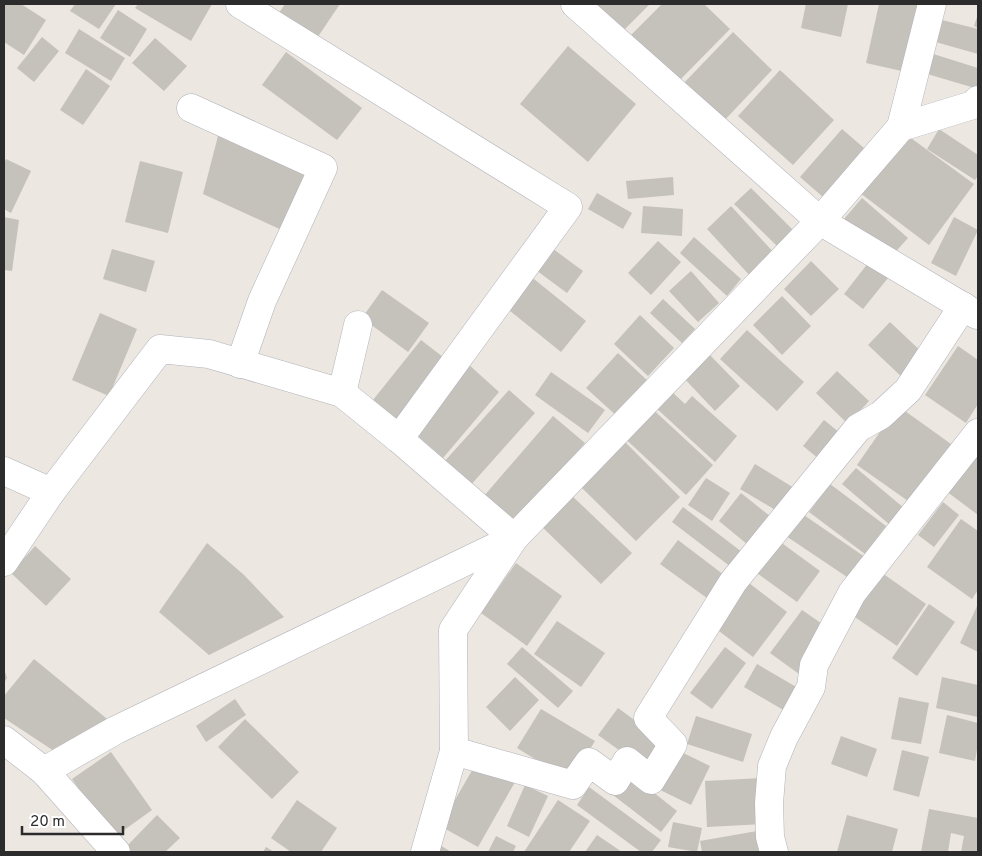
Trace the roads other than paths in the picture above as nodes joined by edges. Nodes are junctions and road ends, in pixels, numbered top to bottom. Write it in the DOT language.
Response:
graph roads {
  1 [pos="240,4"];
  2 [pos="575,4"];
  3 [pos="932,4"];
  4 [pos="978,100"];
  5 [pos="191,108"];
  6 [pos="901,127"];
  7 [pos="820,220"];
  8 [pos="971,311"];
  9 [pos="358,325"];
  10 [pos="240,364"];
  11 [pos="342,393"];
  12 [pos="978,433"];
  13 [pos="399,439"];
  14 [pos="4,471"];
  15 [pos="51,492"];
  16 [pos="514,538"];
  17 [pos="4,562"];
  18 [pos="4,740"];
  19 [pos="454,751"];
  20 [pos="44,772"];
  21 [pos="116,852"];
  22 [pos="425,852"];
  23 [pos="774,852"];
  1 -- 13 [label="street"];
  2 -- 7 [label="street"];
  3 -- 6 [label="street"];
  4 -- 6 [label="street"];
  5 -- 10 [label="street"];
  6 -- 7 [label="street"];
  7 -- 8 [label="street"];
  7 -- 16 [label="street"];
  8 -- 19 [label="street"];
  9 -- 11 [label="street"];
  10 -- 11 [label="street"];
  10 -- 15 [label="street"];
  11 -- 13 [label="street"];
  12 -- 23 [label="street"];
  13 -- 16 [label="street"];
  14 -- 15 [label="street"];
  15 -- 17 [label="street"];
  16 -- 19 [label="street"];
  16 -- 20 [label="street"];
  18 -- 20 [label="street"];
  19 -- 22 [label="street"];
  20 -- 21 [label="street"];
}
